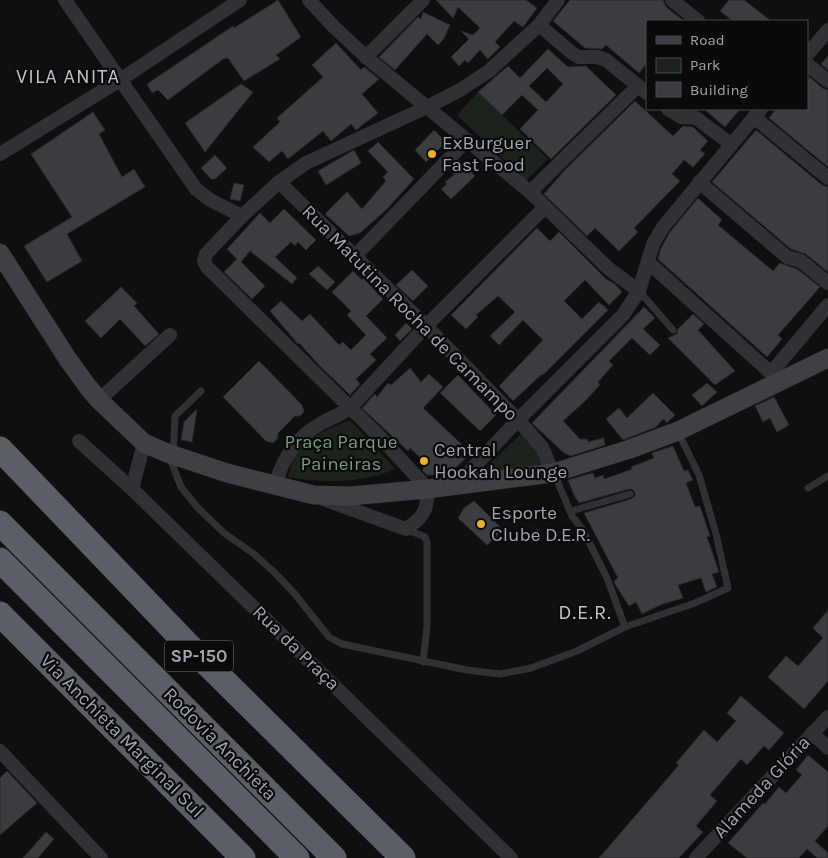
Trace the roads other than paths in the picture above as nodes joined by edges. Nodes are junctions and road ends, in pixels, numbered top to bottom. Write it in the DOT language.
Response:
graph roads {
  1 [pos="65,0"];
  2 [pos="240,0"];
  3 [pos="310,0"];
  4 [pos="423,0"];
  5 [pos="558,0"];
  6 [pos="672,0"];
  7 [pos="697,20"];
  8 [pos="538,24"];
  9 [pos="828,30"];
  10 [pos="808,54"];
  11 [pos="366,57"];
  12 [pos="808,65"];
  13 [pos="120,80"];
  14 [pos="828,80"];
  15 [pos="642,89"];
  16 [pos="426,107"];
  17 [pos="670,110"];
  18 [pos="758,113"];
  19 [pos="467,140"];
  20 [pos="731,144"];
  21 [pos="0,154"];
  22 [pos="828,178"];
  23 [pos="279,182"];
  24 [pos="699,182"];
  25 [pos="530,192"];
  26 [pos="545,207"];
  27 [pos="242,216"];
  28 [pos="0,253"];
  29 [pos="354,257"];
  30 [pos="648,264"];
  31 [pos="828,283"];
  32 [pos="639,291"];
  33 [pos="828,305"];
  34 [pos="426,326"];
  35 [pos="673,330"];
  36 [pos="170,334"];
  37 [pos="828,358"];
  38 [pos="775,378"];
  39 [pos="201,391"];
  40 [pos="99,400"];
  41 [pos="351,407"];
  42 [pos="518,420"];
  43 [pos="678,432"];
  44 [pos="79,441"];
  45 [pos="144,443"];
  46 [pos="0,449"];
  47 [pos="170,454"];
  48 [pos="554,473"];
  49 [pos="828,476"];
  50 [pos="275,486"];
  51 [pos="456,486"];
  52 [pos="808,488"];
  53 [pos="132,489"];
  54 [pos="428,489"];
  55 [pos="630,494"];
  56 [pos="314,495"];
  57 [pos="571,511"];
  58 [pos="0,523"];
  59 [pos="406,529"];
  60 [pos="0,560"];
  61 [pos="0,614"];
  62 [pos="625,627"];
  63 [pos="423,662"];
  64 [pos="828,717"];
  65 [pos="812,733"];
  66 [pos="828,748"];
  67 [pos="0,752"];
  68 [pos="316,840"];
  69 [pos="101,858"];
  70 [pos="243,858"];
  71 [pos="297,858"];
  72 [pos="334,858"];
  73 [pos="339,858"];
  74 [pos="403,858"];
  75 [pos="511,858"];
  76 [pos="696,858"];
  1 -- 13 [label="street"];
  2 -- 13 [label="street"];
  3 -- 11 [label="street"];
  4 -- 11 [label="street"];
  5 -- 8 [label="street"];
  6 -- 7 [label="street"];
  8 -- 15 [label="street"];
  8 -- 16 [label="street"];
  9 -- 10 [label="street"];
  11 -- 16 [label="street"];
  12 -- 14 [label="street"];
  13 -- 21 [label="street"];
  13 -- 27 [label="street"];
  15 -- 25 [label="street"];
  16 -- 19 [label="street"];
  16 -- 23 [label="street"];
  17 -- 20 [label="street"];
  18 -- 20 [label="street"];
  18 -- 22 [label="street"];
  19 -- 25 [label="street"];
  19 -- 29 [label="street"];
  20 -- 24 [label="street"];
  23 -- 27 [label="street"];
  23 -- 29 [label="street, Rua Matutina Rocha de Camampo"];
  24 -- 30 [label="street"];
  24 -- 31 [label="street"];
  25 -- 26 [label="street"];
  26 -- 32 [label="street"];
  26 -- 34 [label="street"];
  27 -- 41 [label="street"];
  28 -- 40 [label="street"];
  29 -- 34 [label="street, Rua Matutina Rocha de Camampo"];
  30 -- 32 [label="street"];
  30 -- 38 [label="street"];
  32 -- 35 [label="lane"];
  32 -- 42 [label="street"];
  33 -- 38 [label="street"];
  34 -- 41 [label="street"];
  34 -- 42 [label="street, Rua Matutina Rocha de Camampo"];
  36 -- 40 [label="street"];
  37 -- 38 [label="street"];
  38 -- 43 [label="street"];
  39 -- 47 [label="lane"];
  40 -- 45 [label="street"];
  41 -- 50 [label="street"];
  41 -- 54 [label="street"];
  42 -- 48 [label="street, Rua Matutina Rocha de Camampo"];
  42 -- 51 [label="street"];
  43 -- 48 [label="street"];
  43 -- 62 [label="lane"];
  44 -- 53 [label="street, Rua da Praça"];
  45 -- 47 [label="street"];
  45 -- 53 [label="street"];
  46 -- 74 [label="highway, SP-150"];
  47 -- 50 [label="street"];
  47 -- 63 [label="lane"];
  48 -- 51 [label="street"];
  48 -- 57 [label="lane"];
  49 -- 52 [label="lane"];
  50 -- 56 [label="street"];
  51 -- 54 [label="street"];
  53 -- 75 [label="street, Rua da Praça"];
  54 -- 56 [label="street"];
  54 -- 59 [label="street"];
  55 -- 57 [label="lane"];
  56 -- 59 [label="street"];
  57 -- 62 [label="lane"];
  58 -- 68 [label="highway, Rodovia Anchieta / SP-150"];
  59 -- 63 [label="lane"];
  60 -- 71 [label="highway, Rodovia Anchieta"];
  61 -- 70 [label="highway, Via Anchieta Marginal Sul"];
  62 -- 63 [label="lane"];
  64 -- 65 [label="street, Alameda Glória"];
  65 -- 66 [label="street"];
  65 -- 76 [label="street, Alameda Glória"];
  67 -- 69 [label="street"];
  68 -- 72 [label="highway, Rodovia Anchieta / SP-150"];
  68 -- 73 [label="highway"];
}
